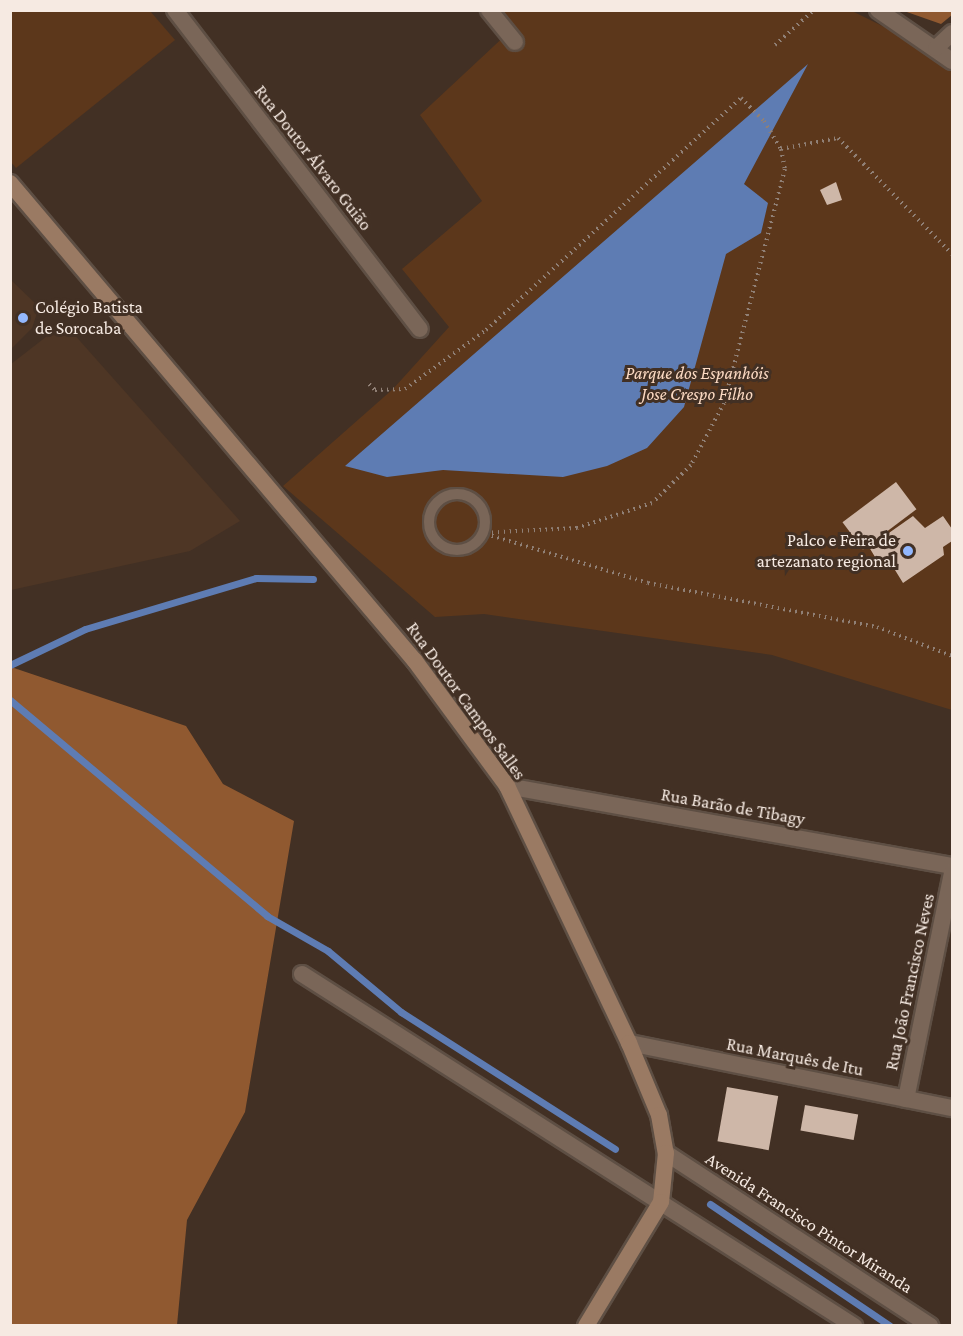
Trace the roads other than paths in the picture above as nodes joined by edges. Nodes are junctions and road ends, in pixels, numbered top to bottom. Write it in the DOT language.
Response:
graph roads {
  1 [pos="175,10"];
  2 [pos="489,10"];
  3 [pos="878,10"];
  4 [pos="952,33"];
  5 [pos="515,42"];
  6 [pos="936,48"];
  7 [pos="952,61"];
  8 [pos="10,183"];
  9 [pos="420,329"];
  10 [pos="483,533"];
  11 [pos="507,786"];
  12 [pos="952,866"];
  13 [pos="952,873"];
  14 [pos="302,974"];
  15 [pos="629,1042"];
  16 [pos="906,1099"];
  17 [pos="952,1108"];
  18 [pos="666,1153"];
  19 [pos="661,1202"];
  20 [pos="586,1326"];
  21 [pos="854,1326"];
  22 [pos="930,1326"];
  1 -- 9 [label="street, Rua Doutor Álvaro Guião"];
  2 -- 5 [label="street"];
  3 -- 6 [label="street"];
  4 -- 6 [label="street"];
  6 -- 7 [label="street"];
  8 -- 11 [label="main road, Rua Doutor Campos Salles"];
  10 -- 10 [label="lane"];
  11 -- 12 [label="street, Rua Barão de Tibagy"];
  11 -- 15 [label="main road, Rua Doutor Campos Salles"];
  13 -- 16 [label="street, Rua João Francisco Neves"];
  14 -- 19 [label="street"];
  15 -- 16 [label="street, Rua Marquês de Itu"];
  15 -- 18 [label="main road, Rua Doutor Campos Salles"];
  16 -- 17 [label="street, Rua Marquês de Itu"];
  18 -- 19 [label="main road, Rua Doutor Campos Salles"];
  18 -- 22 [label="street, Avenida Francisco Pintor Miranda"];
  19 -- 20 [label="main road, Rua Doutor Campos Salles"];
  19 -- 21 [label="street"];
}
